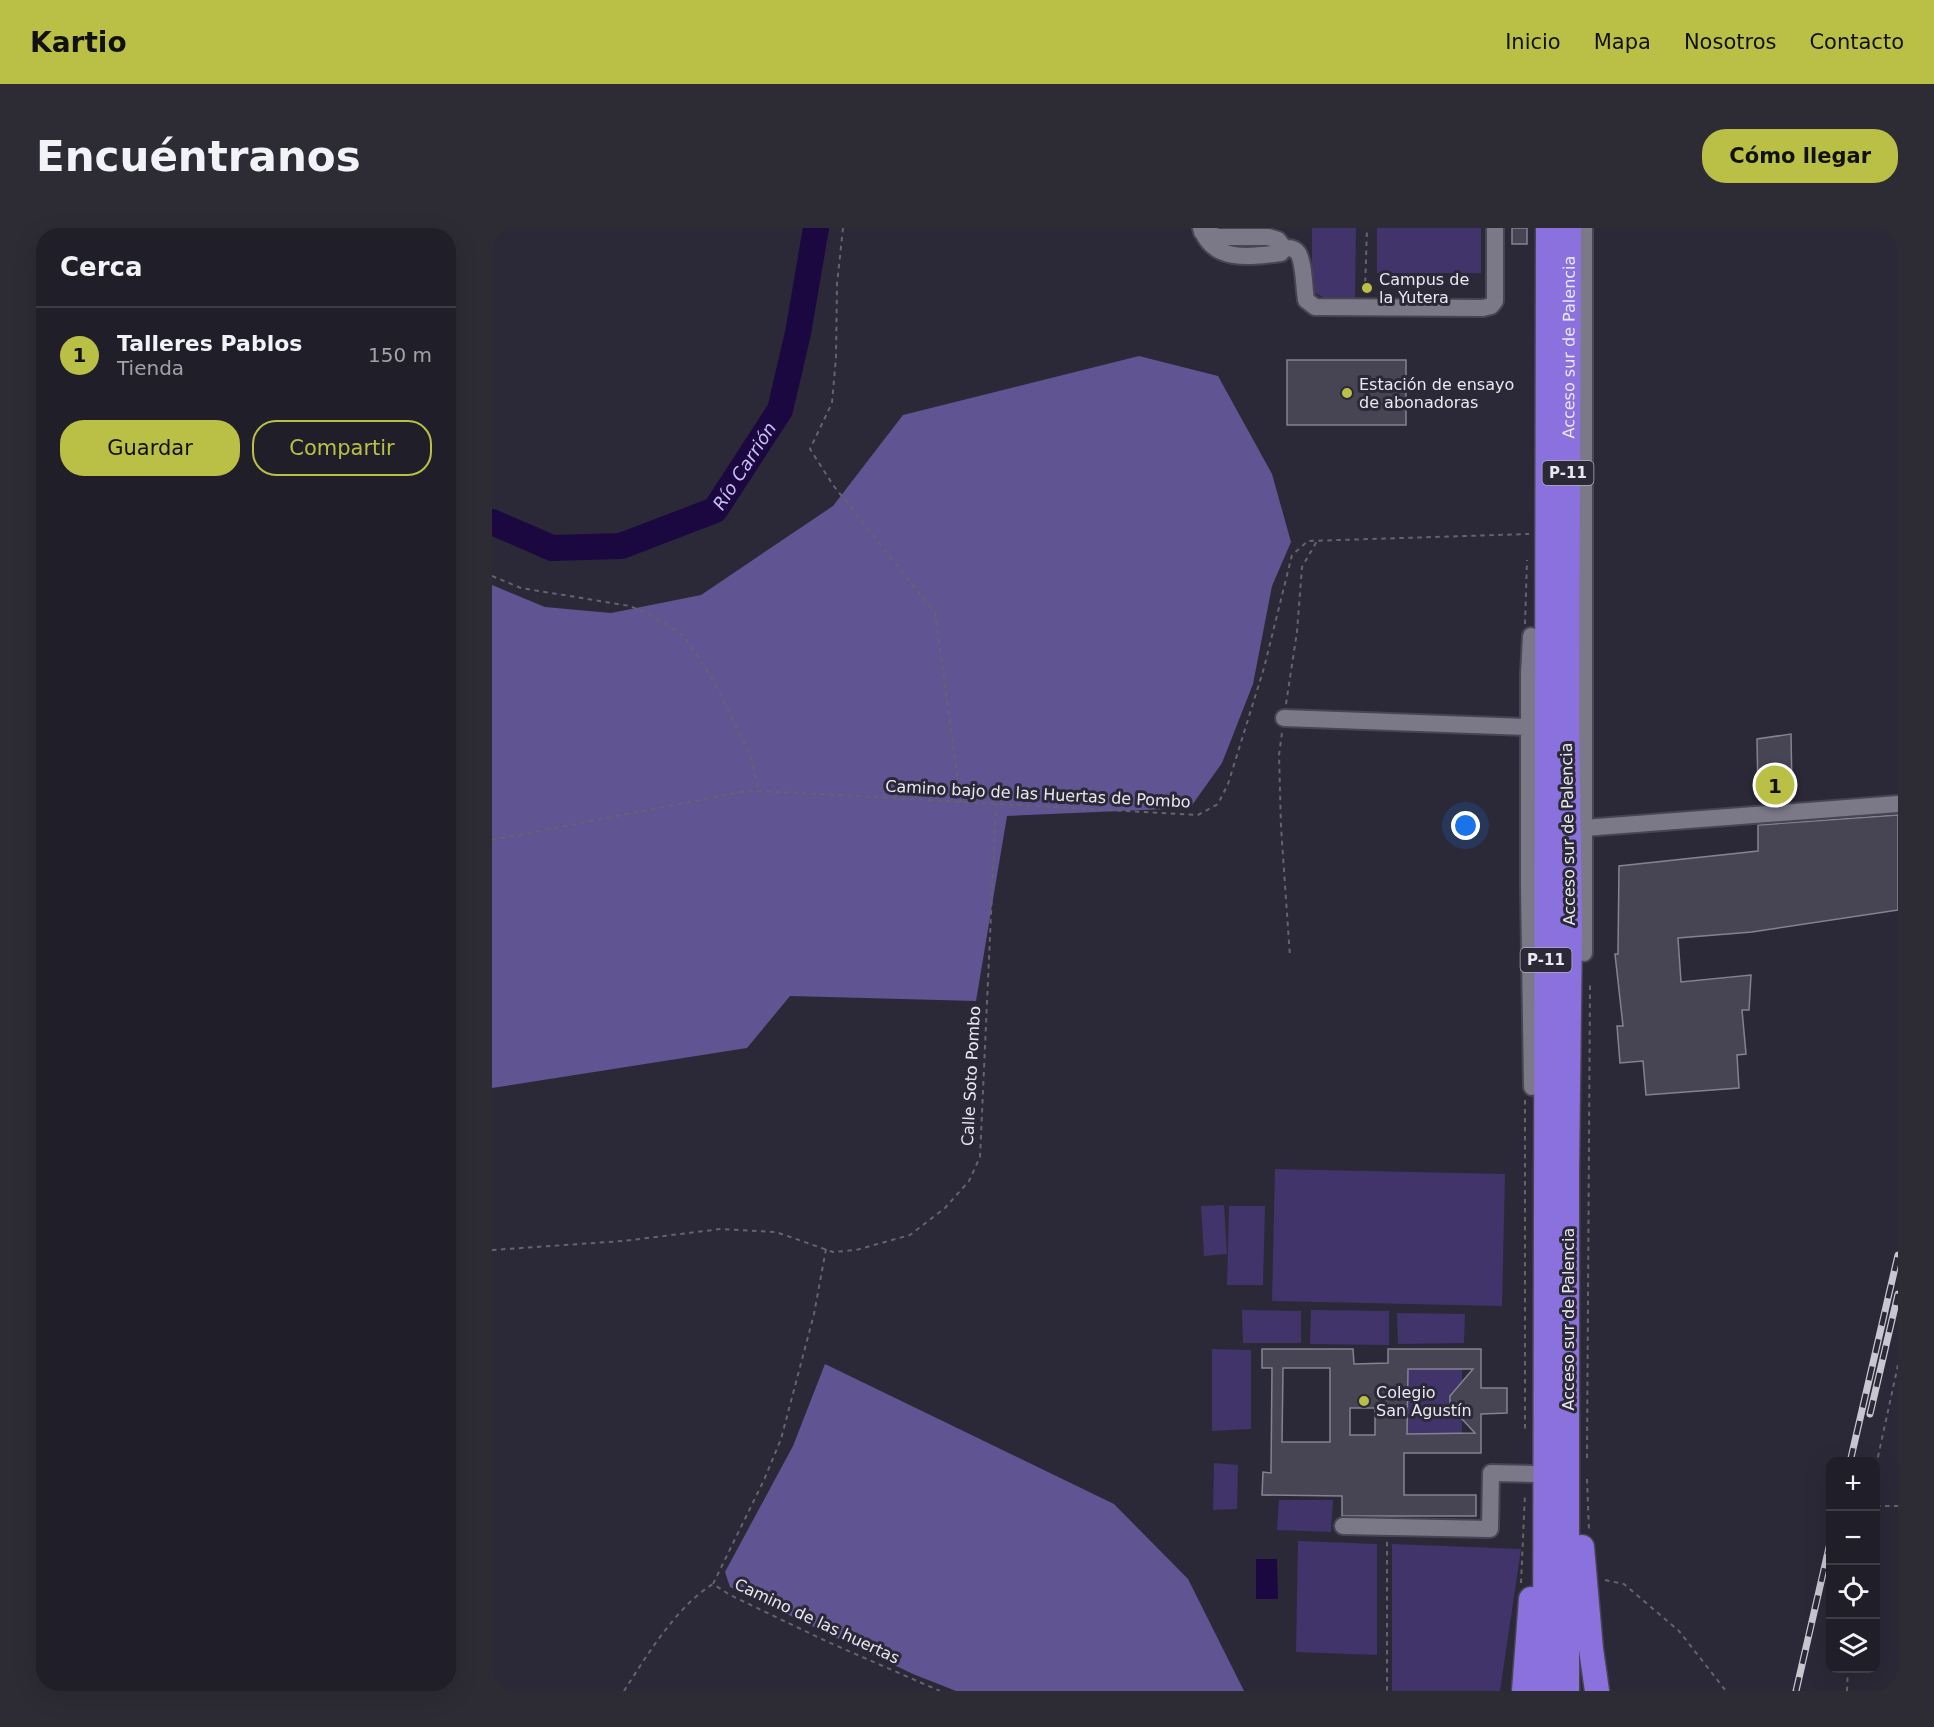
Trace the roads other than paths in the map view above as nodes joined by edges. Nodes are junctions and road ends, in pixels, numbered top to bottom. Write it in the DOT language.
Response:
graph roads {
  1 [pos="1495,228"];
  2 [pos="1548,228"];
  3 [pos="1569,228"];
  4 [pos="1584,228"];
  5 [pos="1201,230"];
  6 [pos="1546,480"];
  7 [pos="1531,636"];
  8 [pos="1284,718"];
  9 [pos="1529,727"];
  10 [pos="1898,804"];
  11 [pos="1584,828"];
  12 [pos="1584,953"];
  13 [pos="1532,1087"];
  14 [pos="1567,1171"];
  15 [pos="1546,1234"];
  16 [pos="1546,1259"];
  17 [pos="1535,1474"];
  18 [pos="1343,1526"];
  19 [pos="1524,1691"];
  20 [pos="1545,1691"];
  21 [pos="1567,1691"];
  22 [pos="1597,1691"];
  1 -- 5 [label="lane"];
  2 -- 6 [label="highway, Acceso sur de Palencia / P-11"];
  3 -- 14 [label="highway, Acceso sur de Palencia / P-11"];
  4 -- 11 [label="lane"];
  6 -- 7 [label="highway"];
  6 -- 15 [label="highway, Acceso sur de Palencia / P-11"];
  7 -- 9 [label="lane"];
  8 -- 9 [label="lane"];
  9 -- 13 [label="lane"];
  10 -- 11 [label="lane"];
  11 -- 12 [label="lane"];
  12 -- 14 [label="highway"];
  13 -- 15 [label="highway"];
  14 -- 21 [label="highway, Acceso sur de Palencia / P-11"];
  14 -- 22 [label="highway"];
  15 -- 16 [label="highway, Acceso sur de Palencia / P-11"];
  16 -- 17 [label="highway"];
  16 -- 20 [label="highway, Acceso sur de Palencia / P-11"];
  17 -- 18 [label="lane"];
  17 -- 19 [label="highway"];
}
